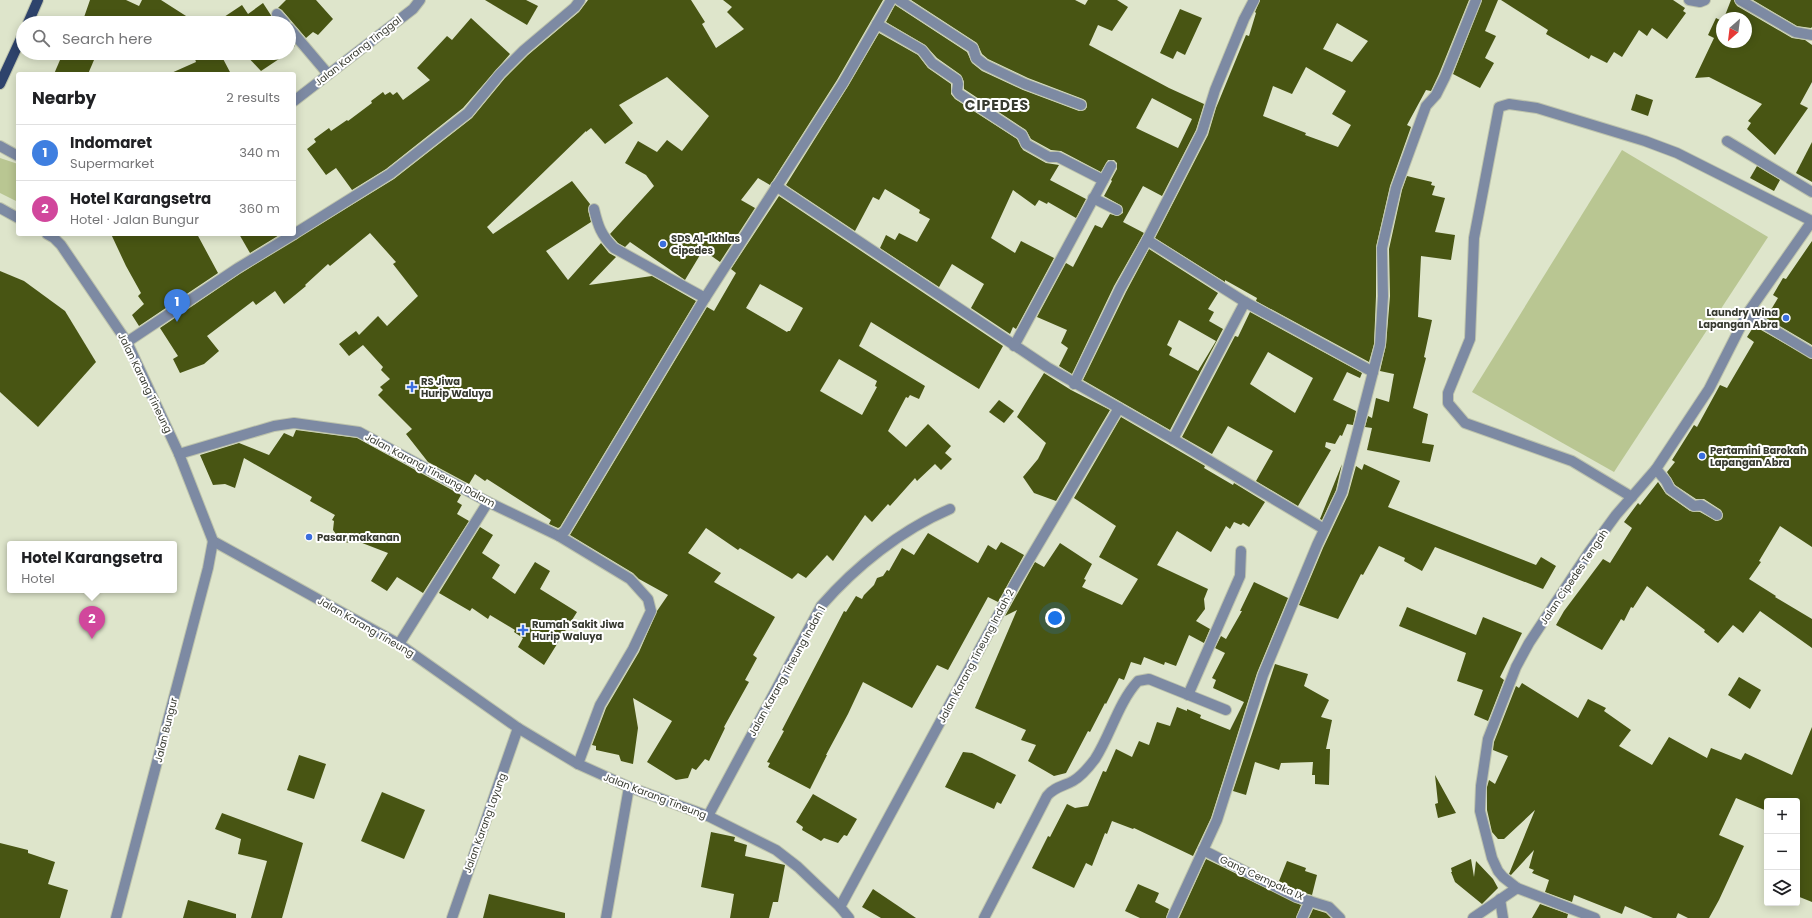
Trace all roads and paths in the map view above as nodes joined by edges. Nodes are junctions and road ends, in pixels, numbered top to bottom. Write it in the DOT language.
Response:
graph roads {
  1 [pos="38,0"];
  2 [pos="420,0"];
  3 [pos="580,0"];
  4 [pos="891,0"];
  5 [pos="899,0"];
  6 [pos="1254,0"];
  7 [pos="1476,0"];
  8 [pos="1689,0"];
  9 [pos="1706,0"];
  10 [pos="1740,0"];
  11 [pos="31,16"];
  12 [pos="877,24"];
  13 [pos="1812,34"];
  14 [pos="296,36"];
  15 [pos="16,49"];
  16 [pos="328,74"];
  17 [pos="0,84"];
  18 [pos="296,99"];
  19 [pos="1081,105"];
  20 [pos="1727,141"];
  21 [pos="0,146"];
  22 [pos="16,155"];
  23 [pos="1111,166"];
  24 [pos="1103,180"];
  25 [pos="776,186"];
  26 [pos="1812,192"];
  27 [pos="1093,198"];
  28 [pos="0,208"];
  29 [pos="594,209"];
  30 [pos="1117,210"];
  31 [pos="16,217"];
  32 [pos="1812,221"];
  33 [pos="296,233"];
  34 [pos="53,236"];
  35 [pos="291,236"];
  36 [pos="1147,240"];
  37 [pos="705,298"];
  38 [pos="1245,302"];
  39 [pos="1747,314"];
  40 [pos="127,342"];
  41 [pos="1014,346"];
  42 [pos="1812,353"];
  43 [pos="1373,372"];
  44 [pos="1074,384"];
  45 [pos="1119,408"];
  46 [pos="1173,439"];
  47 [pos="179,454"];
  48 [pos="1656,469"];
  49 [pos="1632,497"];
  50 [pos="488,502"];
  51 [pos="950,509"];
  52 [pos="1717,515"];
  53 [pos="1324,529"];
  54 [pos="559,536"];
  55 [pos="213,541"];
  56 [pos="1241,551"];
  57 [pos="399,644"];
  58 [pos="1188,695"];
  59 [pos="1226,710"];
  60 [pos="518,728"];
  61 [pos="578,764"];
  62 [pos="629,787"];
  63 [pos="708,816"];
  64 [pos="1203,850"];
  65 [pos="1516,888"];
  66 [pos="1500,899"];
  67 [pos="1310,901"];
  68 [pos="840,908"];
  69 [pos="116,918"];
  70 [pos="452,918"];
  71 [pos="606,918"];
  72 [pos="849,918"];
  73 [pos="984,918"];
  74 [pos="1172,918"];
  75 [pos="1302,918"];
  76 [pos="1340,918"];
  77 [pos="1473,918"];
  78 [pos="1503,918"];
  79 [pos="1595,918"];
  1 -- 11 [label="main road"];
  2 -- 16 [label="street, Jalan Karang Tinggal"];
  3 -- 33 [label="street"];
  4 -- 12 [label="street"];
  5 -- 19 [label="street"];
  6 -- 36 [label="street"];
  7 -- 43 [label="street"];
  8 -- 9 [label="street"];
  10 -- 13 [label="street"];
  12 -- 24 [label="street"];
  12 -- 25 [label="street"];
  14 -- 16 [label="street"];
  15 -- 17 [label="main road"];
  16 -- 18 [label="street, Jalan Karang Tinggal"];
  20 -- 26 [label="street"];
  21 -- 22 [label="street"];
  23 -- 24 [label="street"];
  24 -- 27 [label="street"];
  25 -- 37 [label="street"];
  25 -- 41 [label="street"];
  27 -- 30 [label="street"];
  27 -- 41 [label="street"];
  28 -- 31 [label="street"];
  29 -- 37 [label="street"];
  32 -- 39 [label="street, Jalan Cipedes Tengah"];
  32 -- 49 [label="street"];
  34 -- 40 [label="street, Jalan Karang Tineung"];
  35 -- 40 [label="street"];
  36 -- 38 [label="street"];
  36 -- 44 [label="street"];
  37 -- 54 [label="street"];
  38 -- 43 [label="street"];
  38 -- 46 [label="street"];
  39 -- 42 [label="street"];
  39 -- 48 [label="street, Jalan Cipedes Tengah"];
  40 -- 47 [label="street, Jalan Karang Tineung"];
  41 -- 44 [label="street"];
  43 -- 53 [label="street"];
  44 -- 45 [label="street"];
  45 -- 46 [label="street"];
  45 -- 68 [label="street, Jalan Karang Tineung Indah 2"];
  46 -- 53 [label="street"];
  47 -- 50 [label="street, Jalan Karang Tineung Dalam"];
  47 -- 55 [label="street, Jalan Karang Tineung"];
  48 -- 49 [label="street, Jalan Cipedes Tengah"];
  48 -- 52 [label="street"];
  49 -- 65 [label="street, Jalan Cipedes Tengah"];
  50 -- 54 [label="street, Jalan Karang Tineung Dalam"];
  50 -- 57 [label="street"];
  51 -- 63 [label="street, Jalan Karang Tineung Indah 1"];
  53 -- 64 [label="street"];
  54 -- 61 [label="street, Jalan Karang Tineung Dalam"];
  55 -- 57 [label="street, Jalan Karang Tineung"];
  55 -- 69 [label="street, Jalan Bungur"];
  56 -- 58 [label="street"];
  57 -- 60 [label="street, Jalan Karang Tineung"];
  58 -- 59 [label="street"];
  58 -- 73 [label="street"];
  60 -- 61 [label="street, Jalan Karang Tineung"];
  60 -- 70 [label="street, Jalan Karang Layung"];
  61 -- 62 [label="street, Jalan Karang Tineung"];
  62 -- 63 [label="street, Jalan Karang Tineung"];
  62 -- 71 [label="street"];
  63 -- 68 [label="street, Jalan Karang Tineung"];
  64 -- 67 [label="street, Gang Cempaka IX"];
  64 -- 74 [label="street"];
  65 -- 66 [label="street"];
  65 -- 79 [label="street, Jalan Cipedes Tengah"];
  66 -- 77 [label="street"];
  66 -- 78 [label="street"];
  67 -- 75 [label="street"];
  67 -- 76 [label="street, Gang Cempaka IX"];
  68 -- 72 [label="street, Jalan Karang Tineung"];
}
